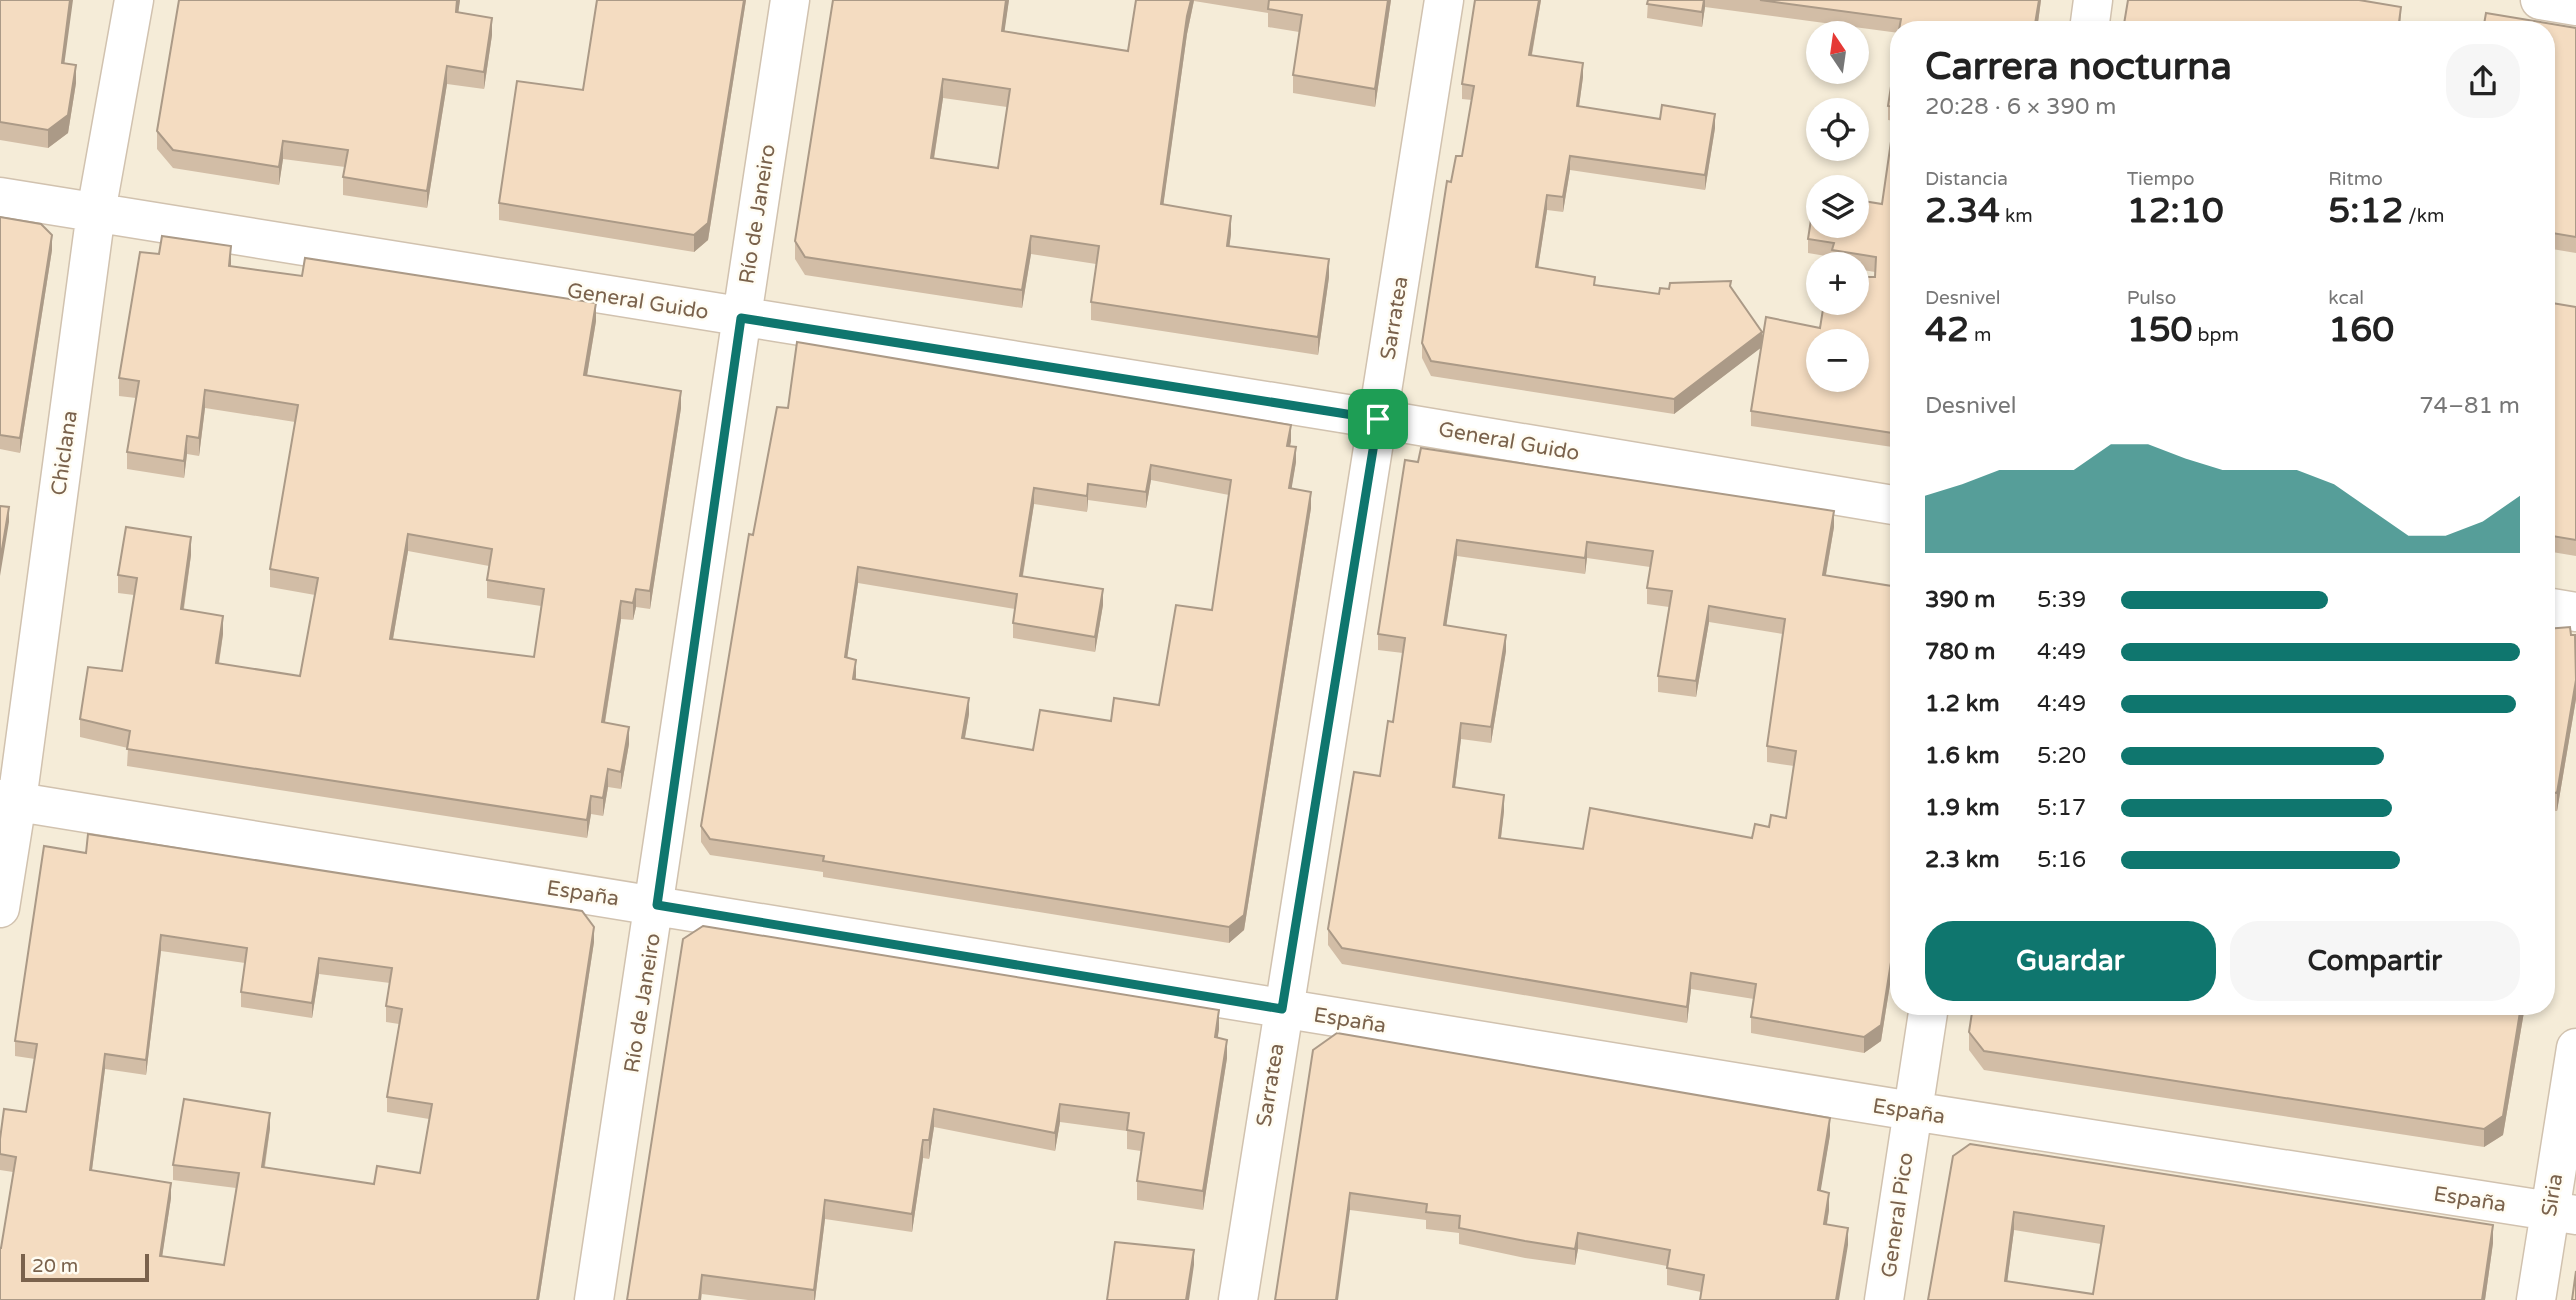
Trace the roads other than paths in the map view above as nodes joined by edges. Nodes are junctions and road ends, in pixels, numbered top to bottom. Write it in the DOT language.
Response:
graph roads {
  1 [pos="134,0"];
  2 [pos="790,0"];
  3 [pos="1444,0"];
  4 [pos="2093,0"];
  5 [pos="2540,0"];
  6 [pos="2576,6"];
  7 [pos="2090,21"];
  8 [pos="0,197"];
  9 [pos="96,212"];
  10 [pos="741,318"];
  11 [pos="1378,419"];
  12 [pos="1890,504"];
  13 [pos="2555,608"];
  14 [pos="2576,612"];
  15 [pos="9,800"];
  16 [pos="657,905"];
  17 [pos="0,908"];
  18 [pos="1282,1009"];
  19 [pos="1928,1015"];
  20 [pos="2576,1048"];
  21 [pos="1912,1111"];
  22 [pos="2563,1213"];
  23 [pos="594,1300"];
  24 [pos="1238,1300"];
  25 [pos="1884,1300"];
  26 [pos="2536,1300"];
  1 -- 9 [label="street, Chiclana"];
  2 -- 10 [label="street, Río de Janeiro"];
  3 -- 11 [label="street, Sarratea"];
  4 -- 7 [label="street"];
  5 -- 6 [label="street"];
  8 -- 9 [label="street, General Guido"];
  9 -- 10 [label="street, General Guido"];
  9 -- 15 [label="street, Chiclana"];
  10 -- 11 [label="street, General Guido"];
  10 -- 16 [label="street, Río de Janeiro"];
  11 -- 12 [label="street, General Guido"];
  11 -- 18 [label="street, Sarratea"];
  13 -- 14 [label="street"];
  15 -- 16 [label="street, España"];
  15 -- 17 [label="street, Chiclana"];
  16 -- 18 [label="street, España"];
  16 -- 23 [label="street, Río de Janeiro"];
  18 -- 21 [label="street, España"];
  18 -- 24 [label="street, Sarratea"];
  19 -- 21 [label="street, General Pico"];
  20 -- 22 [label="street, Siria"];
  21 -- 22 [label="street, España"];
  21 -- 25 [label="street, General Pico"];
  22 -- 26 [label="street, Siria"];
}
